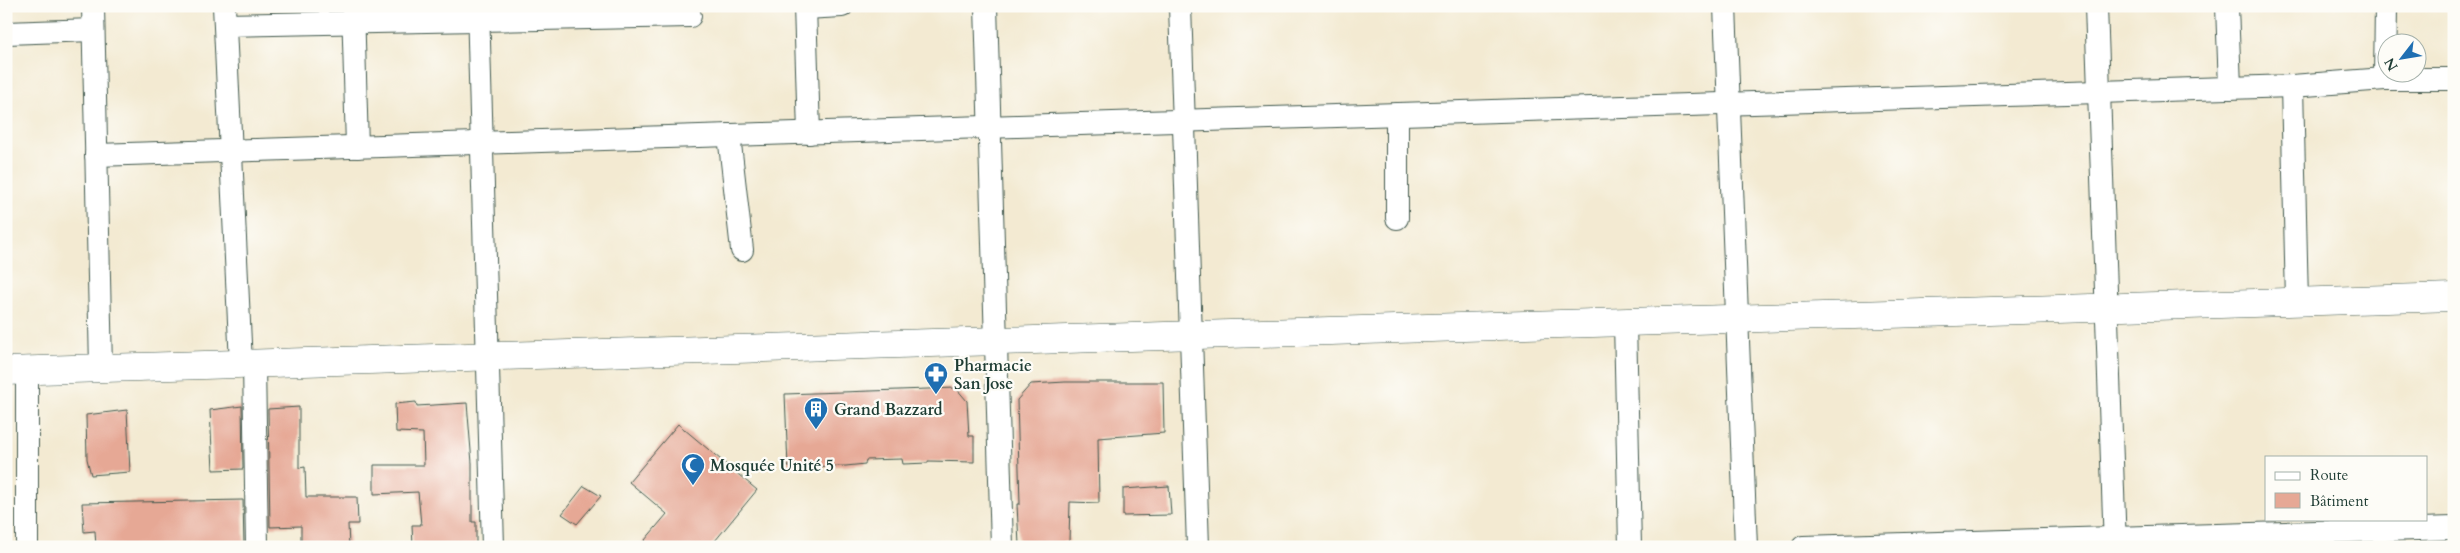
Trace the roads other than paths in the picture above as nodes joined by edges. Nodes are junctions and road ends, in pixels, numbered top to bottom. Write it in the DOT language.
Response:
graph roads {
  1 [pos="93,6"];
  2 [pos="842,6"];
  3 [pos="986,6"];
  4 [pos="1180,6"];
  5 [pos="1725,6"];
  6 [pos="2096,6"];
  7 [pos="2227,6"];
  8 [pos="2386,6"];
  9 [pos="805,7"];
  10 [pos="593,12"];
  11 [pos="478,13"];
  12 [pos="354,14"];
  13 [pos="225,15"];
  14 [pos="690,16"];
  15 [pos="93,30"];
  16 [pos="2386,32"];
  17 [pos="6,33"];
  18 [pos="2428,79"];
  19 [pos="2454,79"];
  20 [pos="2378,80"];
  21 [pos="2292,86"];
  22 [pos="2230,88"];
  23 [pos="2099,92"];
  24 [pos="1729,104"];
  25 [pos="1397,114"];
  26 [pos="1184,121"];
  27 [pos="990,127"];
  28 [pos="809,133"];
  29 [pos="729,135"];
  30 [pos="482,143"];
  31 [pos="357,147"];
  32 [pos="231,150"];
  33 [pos="96,155"];
  34 [pos="1397,218"];
  35 [pos="742,250"];
  36 [pos="2454,297"];
  37 [pos="2297,302"];
  38 [pos="2107,308"];
  39 [pos="1737,319"];
  40 [pos="1625,322"];
  41 [pos="1191,335"];
  42 [pos="996,341"];
  43 [pos="488,356"];
  44 [pos="248,364"];
  45 [pos="101,368"];
  46 [pos="17,371"];
  47 [pos="2454,528"];
  48 [pos="2359,539"];
  49 [pos="2115,542"];
  50 [pos="27,547"];
  51 [pos="257,547"];
  52 [pos="493,547"];
  53 [pos="1002,547"];
  54 [pos="1198,547"];
  55 [pos="1630,547"];
  56 [pos="1746,547"];
  57 [pos="1803,547"];
  1 -- 15 [label="street"];
  2 -- 9 [label="street"];
  3 -- 27 [label="street"];
  4 -- 26 [label="street"];
  5 -- 24 [label="street"];
  6 -- 23 [label="street"];
  7 -- 22 [label="street"];
  8 -- 16 [label="street"];
  9 -- 28 [label="street"];
  10 -- 11 [label="street"];
  10 -- 14 [label="street"];
  11 -- 12 [label="street"];
  11 -- 30 [label="street"];
  12 -- 13 [label="street"];
  12 -- 31 [label="street"];
  13 -- 32 [label="street"];
  15 -- 17 [label="street"];
  15 -- 33 [label="street"];
  18 -- 19 [label="street"];
  20 -- 21 [label="street"];
  21 -- 22 [label="street"];
  21 -- 37 [label="street"];
  22 -- 23 [label="street"];
  23 -- 24 [label="street"];
  23 -- 38 [label="street"];
  24 -- 25 [label="street"];
  24 -- 39 [label="street"];
  25 -- 26 [label="street"];
  25 -- 34 [label="street"];
  26 -- 27 [label="street"];
  26 -- 41 [label="street"];
  27 -- 28 [label="street"];
  27 -- 42 [label="street"];
  28 -- 29 [label="street"];
  29 -- 30 [label="street"];
  29 -- 35 [label="street"];
  30 -- 31 [label="street"];
  30 -- 43 [label="street"];
  31 -- 32 [label="street"];
  32 -- 33 [label="street"];
  32 -- 44 [label="street"];
  33 -- 45 [label="street"];
  36 -- 37 [label="street"];
  37 -- 38 [label="street"];
  38 -- 39 [label="street"];
  38 -- 49 [label="street"];
  39 -- 40 [label="street"];
  39 -- 56 [label="street"];
  40 -- 41 [label="street"];
  40 -- 55 [label="street"];
  41 -- 42 [label="street"];
  41 -- 54 [label="street"];
  42 -- 43 [label="street"];
  42 -- 53 [label="street"];
  43 -- 44 [label="street"];
  43 -- 52 [label="street"];
  44 -- 45 [label="street"];
  44 -- 51 [label="street"];
  45 -- 46 [label="street"];
  46 -- 50 [label="street"];
  47 -- 48 [label="street"];
  48 -- 49 [label="street"];
  49 -- 57 [label="street"];
}
